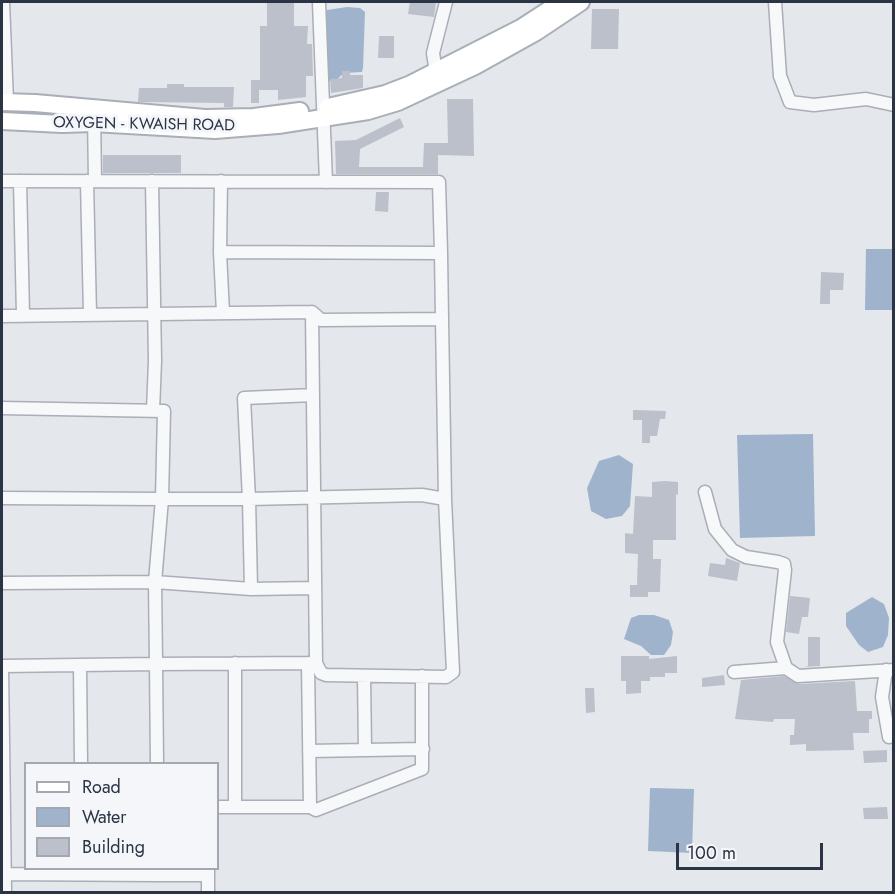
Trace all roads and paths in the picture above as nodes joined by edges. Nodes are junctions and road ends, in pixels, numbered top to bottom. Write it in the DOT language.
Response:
graph roads {
  1 [pos="3,2"];
  2 [pos="319,2"];
  3 [pos="446,2"];
  4 [pos="561,2"];
  5 [pos="581,2"];
  6 [pos="775,2"];
  7 [pos="436,72"];
  8 [pos="4,102"];
  9 [pos="894,105"];
  10 [pos="324,113"];
  11 [pos="94,115"];
  12 [pos="2,121"];
  13 [pos="2,181"];
  14 [pos="20,181"];
  15 [pos="91,181"];
  16 [pos="152,181"];
  17 [pos="221,181"];
  18 [pos="326,182"];
  19 [pos="220,252"];
  20 [pos="441,253"];
  21 [pos="312,312"];
  22 [pos="222,313"];
  23 [pos="155,314"];
  24 [pos="23,315"];
  25 [pos="90,315"];
  26 [pos="2,316"];
  27 [pos="442,319"];
  28 [pos="313,395"];
  29 [pos="2,408"];
  30 [pos="153,411"];
  31 [pos="705,492"];
  32 [pos="2,498"];
  33 [pos="314,498"];
  34 [pos="162,499"];
  35 [pos="249,499"];
  36 [pos="445,499"];
  37 [pos="155,582"];
  38 [pos="2,583"];
  39 [pos="315,588"];
  40 [pos="251,589"];
  41 [pos="235,663"];
  42 [pos="312,663"];
  43 [pos="156,664"];
  44 [pos="80,665"];
  45 [pos="2,666"];
  46 [pos="786,668"];
  47 [pos="890,670"];
  48 [pos="734,672"];
  49 [pos="364,676"];
  50 [pos="422,676"];
  51 [pos="889,737"];
  52 [pos="423,749"];
  53 [pos="365,750"];
  54 [pos="309,751"];
  55 [pos="81,762"];
  56 [pos="157,762"];
  57 [pos="3,801"];
  58 [pos="219,807"];
  59 [pos="235,807"];
  60 [pos="310,807"];
  61 [pos="82,872"];
  62 [pos="158,872"];
  63 [pos="208,872"];
  64 [pos="3,874"];
  65 [pos="4,892"];
  66 [pos="208,892"];
  1 -- 8 [label="street"];
  2 -- 10 [label="street"];
  3 -- 7 [label="street"];
  4 -- 7 [label="main road, OXYGEN - KWAISH ROAD"];
  5 -- 10 [label="main road, OXYGEN - KWAISH ROAD"];
  6 -- 9 [label="street"];
  7 -- 10 [label="main road, OXYGEN - KWAISH ROAD"];
  8 -- 11 [label="main road, OXYGEN - KWAISH ROAD"];
  10 -- 11 [label="main road, OXYGEN - KWAISH ROAD"];
  10 -- 18 [label="street"];
  11 -- 12 [label="main road, OXYGEN - KWAISH ROAD"];
  11 -- 15 [label="street"];
  13 -- 14 [label="street"];
  14 -- 15 [label="street"];
  14 -- 24 [label="street"];
  15 -- 16 [label="street"];
  15 -- 25 [label="street"];
  16 -- 17 [label="street"];
  16 -- 23 [label="street"];
  17 -- 18 [label="street"];
  17 -- 19 [label="street"];
  18 -- 20 [label="street"];
  19 -- 20 [label="street"];
  19 -- 22 [label="street"];
  20 -- 27 [label="street"];
  21 -- 22 [label="street"];
  21 -- 27 [label="street"];
  21 -- 28 [label="street"];
  22 -- 23 [label="street"];
  23 -- 25 [label="street"];
  23 -- 30 [label="street"];
  24 -- 25 [label="street"];
  24 -- 26 [label="street"];
  27 -- 36 [label="street"];
  28 -- 33 [label="street"];
  28 -- 35 [label="street"];
  29 -- 30 [label="street"];
  30 -- 34 [label="street"];
  31 -- 46 [label="street"];
  32 -- 34 [label="street"];
  33 -- 35 [label="street"];
  33 -- 36 [label="street"];
  33 -- 39 [label="street"];
  34 -- 35 [label="street"];
  34 -- 37 [label="street"];
  35 -- 40 [label="street"];
  36 -- 50 [label="street"];
  37 -- 38 [label="street"];
  37 -- 40 [label="street"];
  37 -- 43 [label="street"];
  39 -- 40 [label="street"];
  39 -- 42 [label="street"];
  41 -- 42 [label="street"];
  41 -- 43 [label="street"];
  41 -- 59 [label="street"];
  42 -- 49 [label="street"];
  42 -- 54 [label="street"];
  43 -- 44 [label="street"];
  43 -- 56 [label="street"];
  44 -- 45 [label="street"];
  44 -- 55 [label="street"];
  45 -- 57 [label="street"];
  46 -- 47 [label="street"];
  46 -- 48 [label="street"];
  47 -- 51 [label="street"];
  49 -- 50 [label="street"];
  49 -- 53 [label="street"];
  50 -- 52 [label="street"];
  52 -- 53 [label="street"];
  52 -- 60 [label="street"];
  53 -- 54 [label="street"];
  54 -- 60 [label="street"];
  57 -- 64 [label="street"];
  58 -- 59 [label="street"];
  59 -- 60 [label="street"];
  61 -- 62 [label="street"];
  61 -- 64 [label="street"];
  62 -- 63 [label="street"];
  63 -- 66 [label="street"];
  64 -- 65 [label="street"];
}
